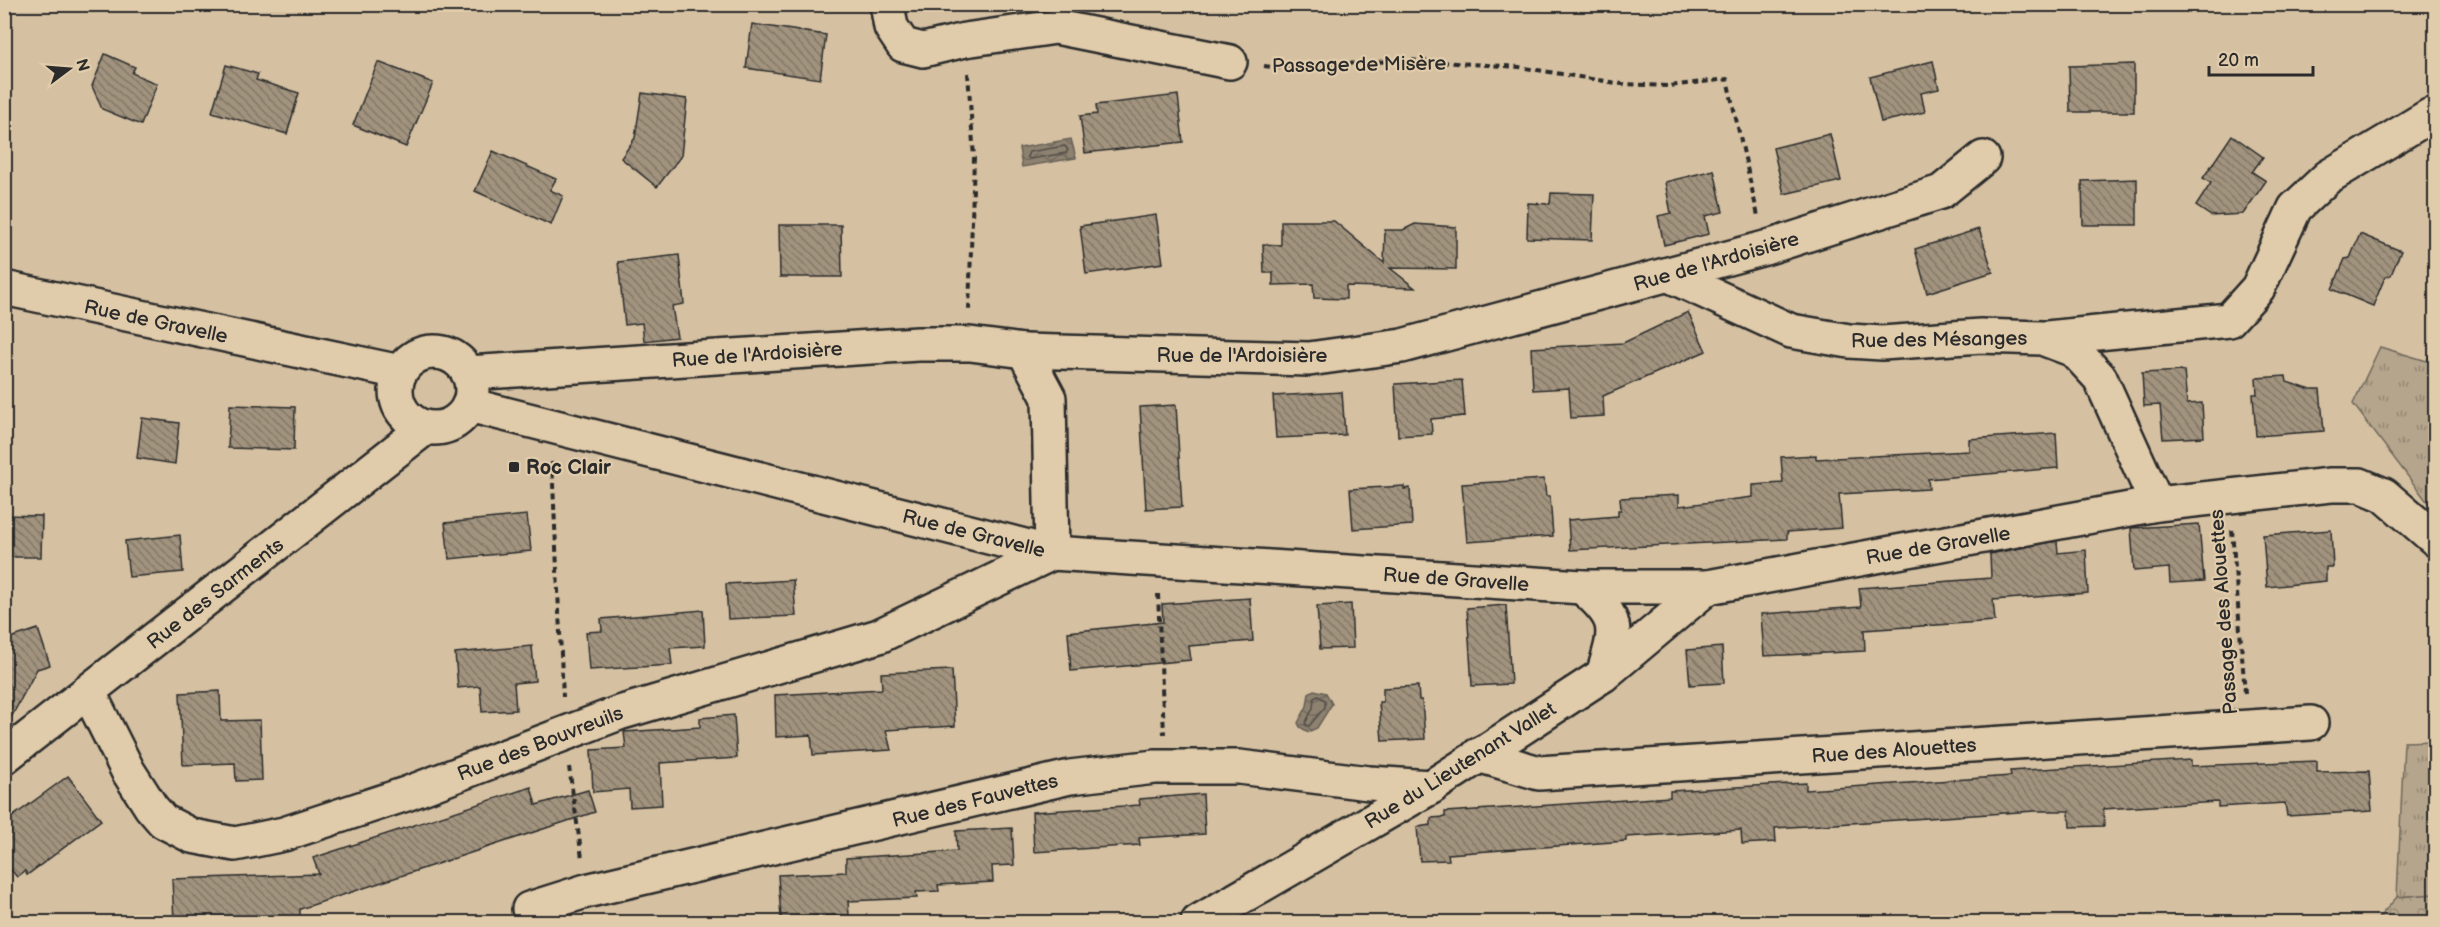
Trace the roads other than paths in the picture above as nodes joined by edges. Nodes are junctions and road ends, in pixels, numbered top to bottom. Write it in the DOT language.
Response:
graph roads {
  1 [pos="887,4"];
  2 [pos="1230,62"];
  3 [pos="2431,114"];
  4 [pos="1983,158"];
  5 [pos="1669,275"];
  6 [pos="4,288"];
  7 [pos="2042,338"];
  8 [pos="1024,351"];
  9 [pos="398,383"];
  10 [pos="468,389"];
  11 [pos="425,428"];
  12 [pos="2157,504"];
  13 [pos="2436,540"];
  14 [pos="1052,553"];
  15 [pos="1582,587"];
  16 [pos="1707,587"];
  17 [pos="1603,675"];
  18 [pos="89,693"];
  19 [pos="2311,723"];
  20 [pos="1478,755"];
  21 [pos="4,757"];
  22 [pos="1431,787"];
  23 [pos="529,909"];
  24 [pos="1198,922"];
  1 -- 2 [label="street"];
  3 -- 7 [label="street, Rue des Mésanges"];
  4 -- 5 [label="street, Rue de l'Ardoisière"];
  5 -- 7 [label="street, Rue des Mésanges"];
  5 -- 8 [label="street, Rue de l'Ardoisière"];
  6 -- 9 [label="street, Rue de Gravelle"];
  7 -- 12 [label="street, Rue des Mésanges"];
  8 -- 10 [label="street, Rue de l'Ardoisière"];
  8 -- 14 [label="street"];
  9 -- 10 [label="street"];
  9 -- 11 [label="street"];
  10 -- 11 [label="street"];
  10 -- 14 [label="street, Rue de Gravelle"];
  11 -- 18 [label="street, Rue des Sarments"];
  12 -- 13 [label="street, Rue de Gravelle"];
  12 -- 16 [label="street, Rue de Gravelle"];
  14 -- 15 [label="street, Rue de Gravelle"];
  14 -- 18 [label="street, Rue des Bouvreuils"];
  15 -- 16 [label="street, Rue de Gravelle"];
  15 -- 17 [label="street"];
  16 -- 17 [label="street, Rue du Lieutenant Vallet"];
  17 -- 20 [label="street, Rue du Lieutenant Vallet"];
  18 -- 21 [label="street, Rue des Sarments"];
  19 -- 20 [label="street, Rue des Alouettes"];
  20 -- 22 [label="street, Rue du Lieutenant Vallet"];
  22 -- 23 [label="street, Rue des Fauvettes"];
  22 -- 24 [label="street, Rue du Lieutenant Vallet"];
}
